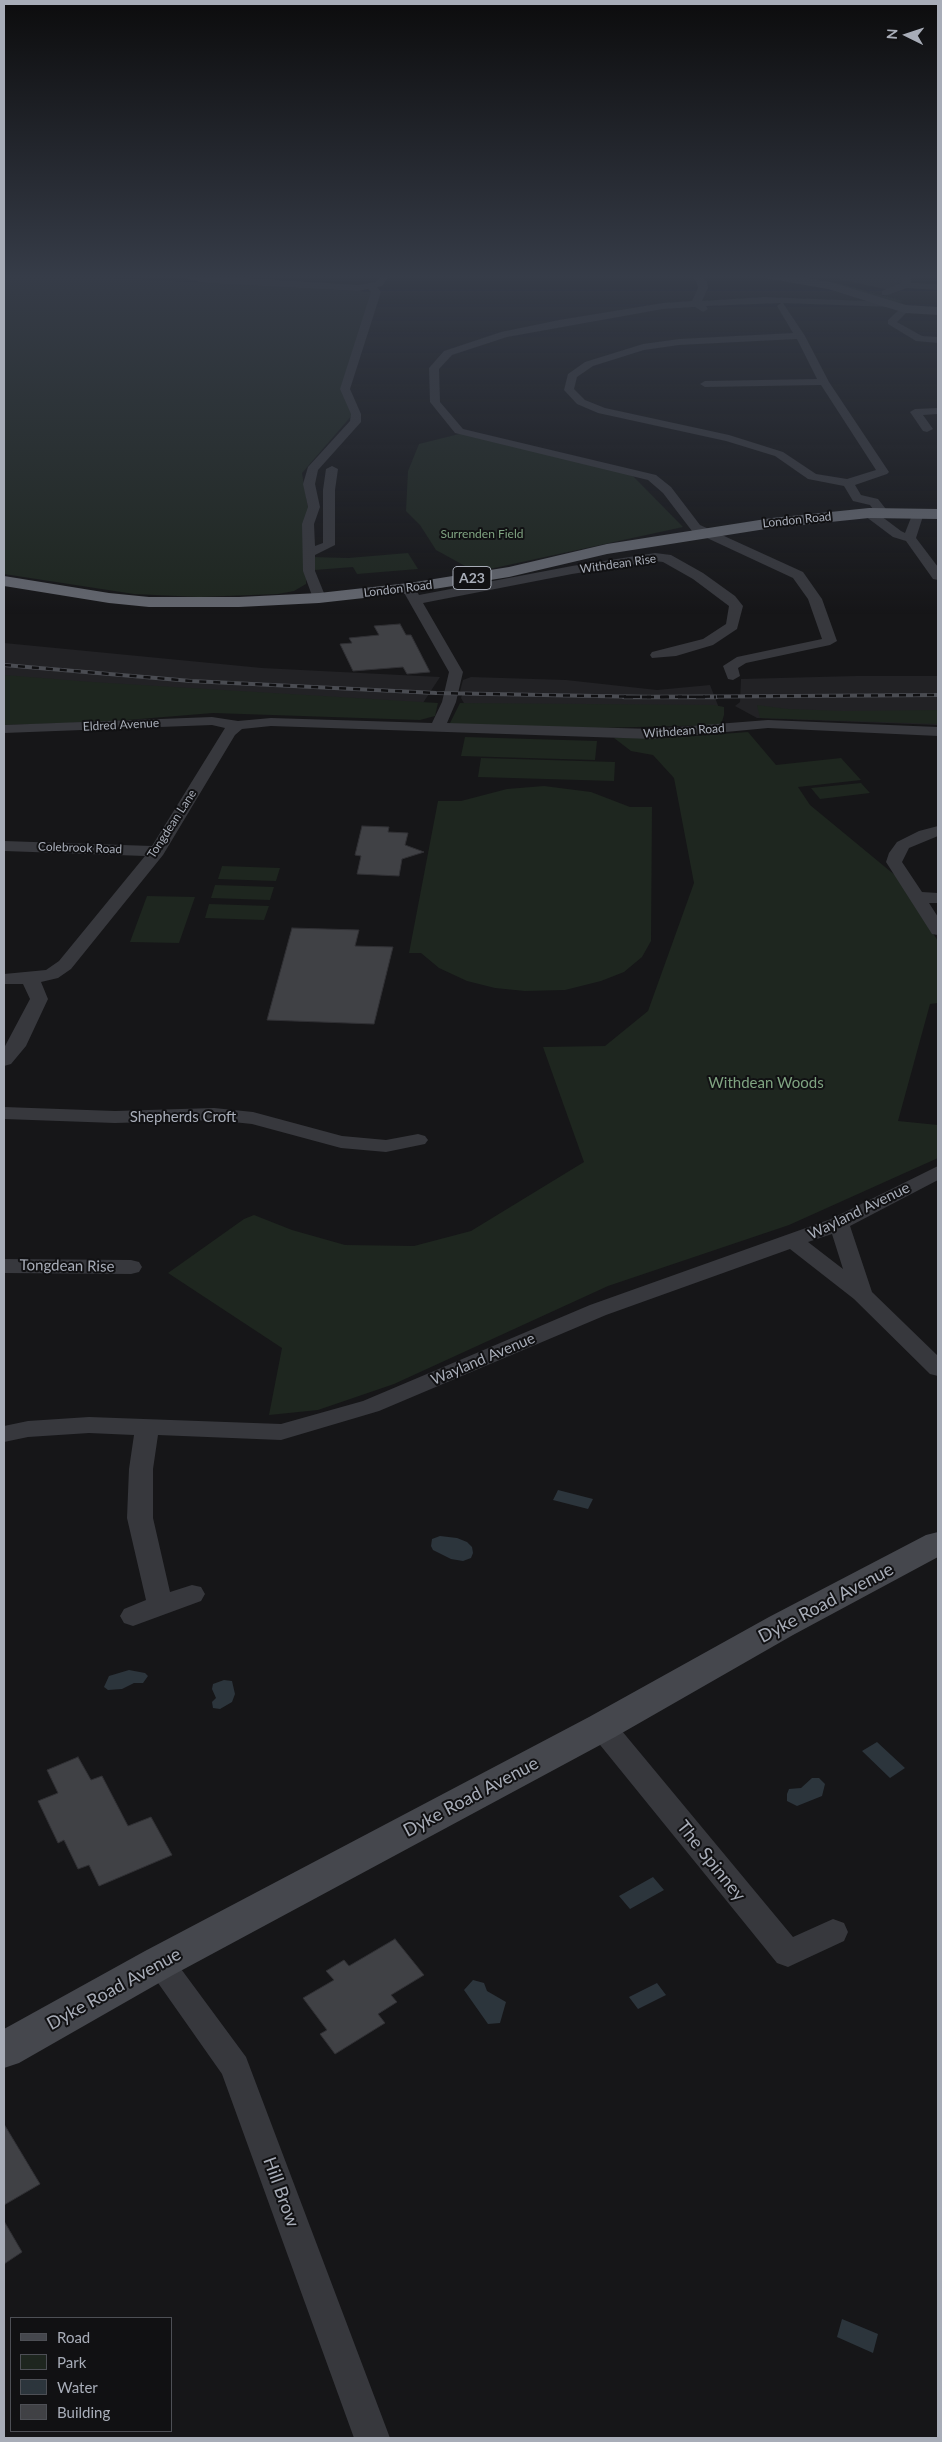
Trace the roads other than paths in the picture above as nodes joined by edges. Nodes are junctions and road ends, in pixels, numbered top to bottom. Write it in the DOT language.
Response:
graph roads {
  1 [pos="345,388"];
  2 [pos="435,388"];
  3 [pos="569,388"];
  4 [pos="828,388"];
  5 [pos="938,411"];
  6 [pos="927,429"];
  7 [pos="332,469"];
  8 [pos="848,484"];
  9 [pos="876,513"];
  10 [pos="918,513"];
  11 [pos="938,514"];
  12 [pos="703,532"];
  13 [pos="910,538"];
  14 [pos="308,553"];
  15 [pos="938,576"];
  16 [pos="4,581"];
  17 [pos="412,594"];
  18 [pos="319,598"];
  19 [pos="657,655"];
  20 [pos="733,676"];
  21 [pos="238,725"];
  22 [pos="433,728"];
  23 [pos="4,729"];
  24 [pos="938,732"];
  25 [pos="938,831"];
  26 [pos="4,846"];
  27 [pos="157,851"];
  28 [pos="916,896"];
  29 [pos="938,898"];
  30 [pos="938,930"];
  31 [pos="30,978"];
  32 [pos="4,979"];
  33 [pos="4,1060"];
  34 [pos="4,1113"];
  35 [pos="418,1140"];
  36 [pos="938,1172"];
  37 [pos="839,1224"];
  38 [pos="794,1242"];
  39 [pos="4,1266"];
  40 [pos="131,1267"];
  41 [pos="862,1294"];
  42 [pos="938,1370"];
  43 [pos="147,1429"];
  44 [pos="4,1434"];
  45 [pos="938,1543"];
  46 [pos="192,1594"];
  47 [pos="160,1605"];
  48 [pos="133,1616"];
  49 [pos="602,1728"];
  50 [pos="833,1932"];
  51 [pos="159,1963"];
  52 [pos="4,2050"];
  53 [pos="372,2438"];
  1 -- 14 [label="street"];
  2 -- 12 [label="street"];
  3 -- 8 [label="street"];
  4 -- 8 [label="street"];
  5 -- 6 [label="street"];
  7 -- 14 [label="street"];
  8 -- 9 [label="street"];
  9 -- 10 [label="highway, London Road / A23"];
  9 -- 12 [label="highway, London Road / A23"];
  9 -- 13 [label="street"];
  10 -- 11 [label="highway, London Road / A23"];
  10 -- 13 [label="street"];
  12 -- 17 [label="highway, London Road / A23"];
  12 -- 20 [label="street"];
  13 -- 15 [label="street"];
  14 -- 18 [label="street"];
  16 -- 18 [label="highway, London Road / A23"];
  17 -- 18 [label="highway, London Road / A23"];
  17 -- 19 [label="street, Withdean Rise"];
  17 -- 22 [label="street"];
  21 -- 22 [label="street"];
  21 -- 23 [label="street, Eldred Avenue"];
  21 -- 27 [label="street, Tongdean Lane"];
  22 -- 24 [label="street, Withdean Road"];
  25 -- 28 [label="street"];
  26 -- 27 [label="street, Colebrook Road"];
  27 -- 31 [label="street, Tongdean Lane"];
  28 -- 29 [label="street"];
  28 -- 30 [label="street"];
  31 -- 32 [label="street, Tongdean Lane"];
  31 -- 33 [label="street"];
  34 -- 35 [label="street, Shepherds Croft"];
  36 -- 37 [label="street, Wayland Avenue"];
  37 -- 38 [label="street, Wayland Avenue"];
  37 -- 41 [label="street"];
  38 -- 41 [label="street"];
  38 -- 43 [label="street, Wayland Avenue"];
  39 -- 40 [label="street, Tongdean Rise"];
  41 -- 42 [label="street"];
  43 -- 44 [label="street, Wayland Avenue"];
  43 -- 47 [label="street"];
  45 -- 49 [label="street, Dyke Road Avenue"];
  46 -- 47 [label="street"];
  47 -- 48 [label="street"];
  49 -- 50 [label="street, The Spinney"];
  49 -- 51 [label="street, Dyke Road Avenue"];
  51 -- 52 [label="street, Dyke Road Avenue"];
  51 -- 53 [label="street, Hill Brow"];
}
